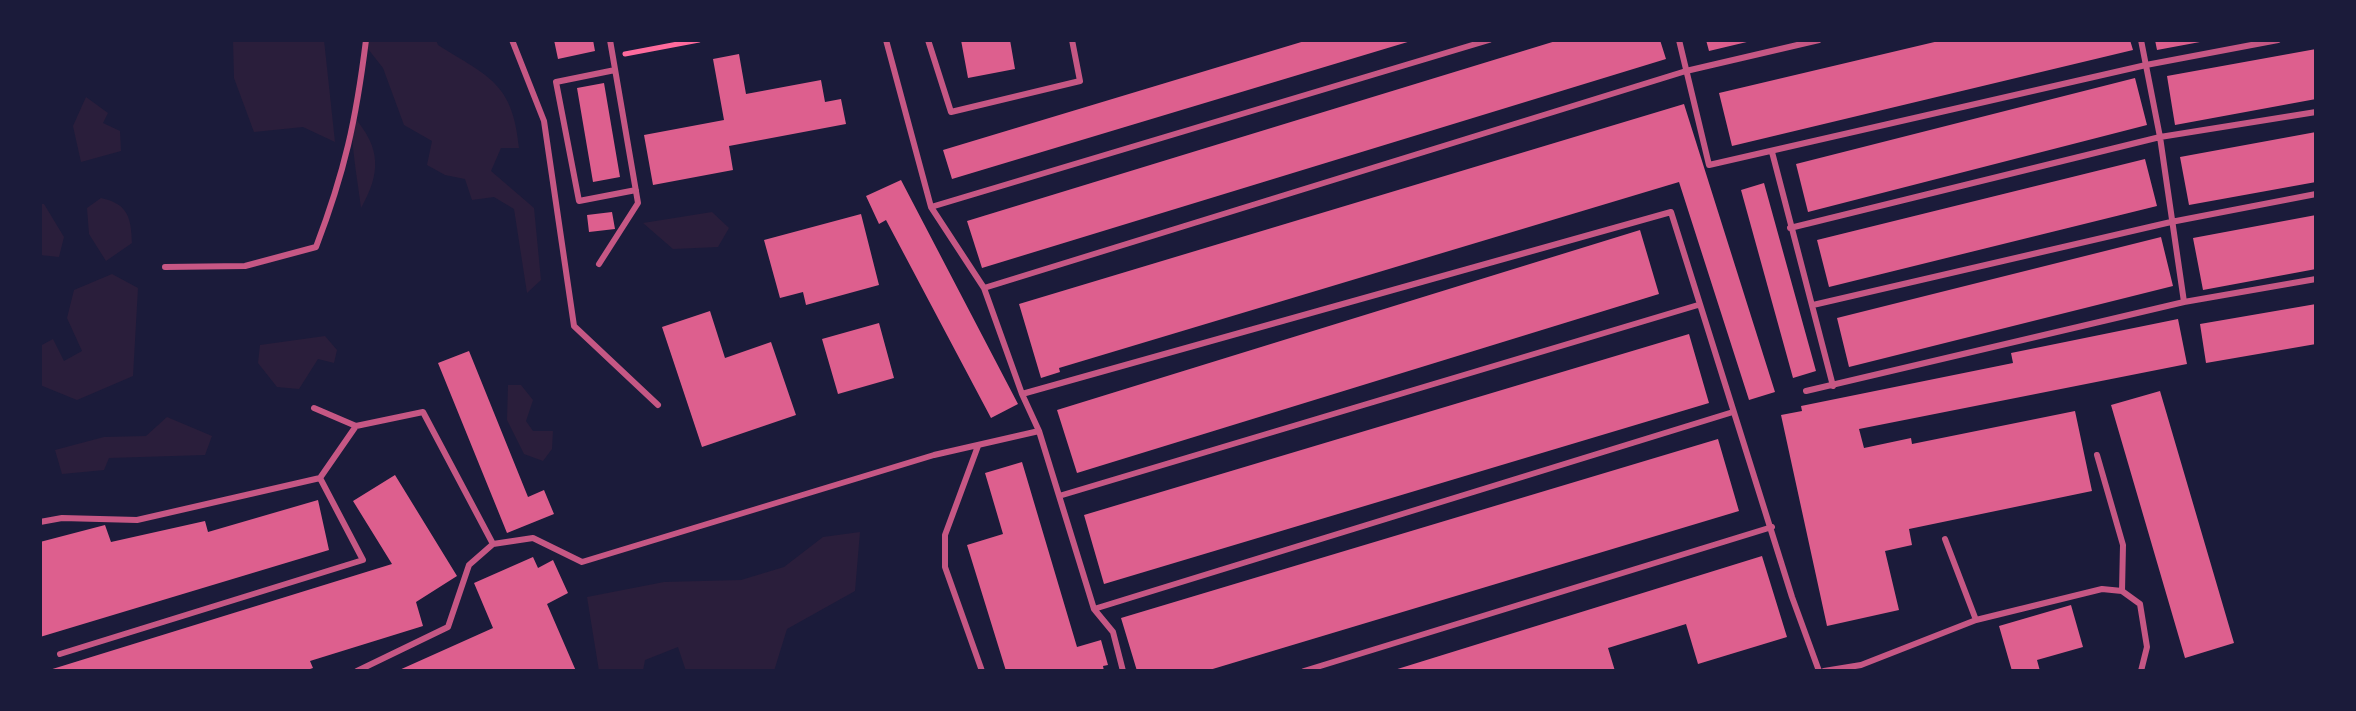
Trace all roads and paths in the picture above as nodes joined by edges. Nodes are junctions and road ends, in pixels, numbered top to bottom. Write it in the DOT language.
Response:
graph roads {
  1 [pos="366,40"];
  2 [pos="512,40"];
  3 [pos="610,40"];
  4 [pos="699,40"];
  5 [pos="886,40"];
  6 [pos="928,40"];
  7 [pos="1072,40"];
  8 [pos="1489,40"];
  9 [pos="1679,40"];
  10 [pos="1819,40"];
  11 [pos="2141,40"];
  12 [pos="2278,40"];
  13 [pos="613,56"];
  14 [pos="2146,65"];
  15 [pos="615,70"];
  16 [pos="1686,71"];
  17 [pos="2316,112"];
  18 [pos="2160,137"];
  19 [pos="1772,152"];
  20 [pos="636,190"];
  21 [pos="2316,194"];
  22 [pos="931,207"];
  23 [pos="2171,222"];
  24 [pos="1790,228"];
  25 [pos="599,264"];
  26 [pos="165,267"];
  27 [pos="2316,279"];
  28 [pos="984,288"];
  29 [pos="2184,302"];
  30 [pos="1698,305"];
  31 [pos="1813,305"];
  32 [pos="1833,386"];
  33 [pos="1806,391"];
  34 [pos="1022,394"];
  35 [pos="658,405"];
  36 [pos="314,408"];
  37 [pos="1733,412"];
  38 [pos="356,426"];
  39 [pos="1039,431"];
  40 [pos="978,446"];
  41 [pos="2097,455"];
  42 [pos="320,478"];
  43 [pos="1059,496"];
  44 [pos="40,522"];
  45 [pos="1772,527"];
  46 [pos="1945,539"];
  47 [pos="493,544"];
  48 [pos="2122,591"];
  49 [pos="1094,609"];
  50 [pos="1976,620"];
  51 [pos="60,654"];
  52 [pos="357,671"];
  53 [pos="982,671"];
  54 [pos="1123,671"];
  55 [pos="1304,671"];
  56 [pos="1821,671"];
  57 [pos="2141,671"];
  1 -- 26 [label="lane"];
  2 -- 35 [label="lane"];
  3 -- 13 [label="lane"];
  4 -- 13 [label="path"];
  5 -- 22 [label="lane"];
  6 -- 7 [label="lane"];
  8 -- 22 [label="lane"];
  9 -- 16 [label="lane"];
  10 -- 16 [label="lane"];
  11 -- 14 [label="lane"];
  12 -- 14 [label="lane"];
  13 -- 15 [label="lane"];
  14 -- 18 [label="lane"];
  14 -- 19 [label="lane"];
  15 -- 20 [label="lane"];
  15 -- 20 [label="lane"];
  16 -- 19 [label="lane"];
  16 -- 28 [label="lane"];
  17 -- 18 [label="lane"];
  18 -- 23 [label="lane"];
  18 -- 24 [label="lane"];
  19 -- 24 [label="lane"];
  20 -- 25 [label="lane"];
  21 -- 23 [label="lane"];
  22 -- 28 [label="lane"];
  23 -- 29 [label="lane"];
  23 -- 31 [label="lane"];
  24 -- 31 [label="lane"];
  27 -- 29 [label="lane"];
  28 -- 34 [label="lane"];
  29 -- 32 [label="lane"];
  30 -- 34 [label="lane"];
  30 -- 37 [label="lane"];
  30 -- 43 [label="lane"];
  31 -- 32 [label="lane"];
  32 -- 33 [label="lane"];
  34 -- 39 [label="lane"];
  36 -- 38 [label="lane"];
  37 -- 45 [label="lane"];
  37 -- 49 [label="lane"];
  38 -- 42 [label="lane"];
  38 -- 47 [label="lane"];
  39 -- 40 [label="lane"];
  39 -- 43 [label="lane"];
  40 -- 47 [label="lane"];
  40 -- 53 [label="lane"];
  41 -- 48 [label="lane"];
  42 -- 44 [label="lane"];
  42 -- 51 [label="lane"];
  43 -- 49 [label="lane"];
  45 -- 55 [label="lane"];
  45 -- 56 [label="lane"];
  46 -- 50 [label="lane"];
  47 -- 52 [label="lane"];
  48 -- 50 [label="lane"];
  48 -- 57 [label="lane"];
  49 -- 54 [label="lane"];
  50 -- 56 [label="lane"];
}
